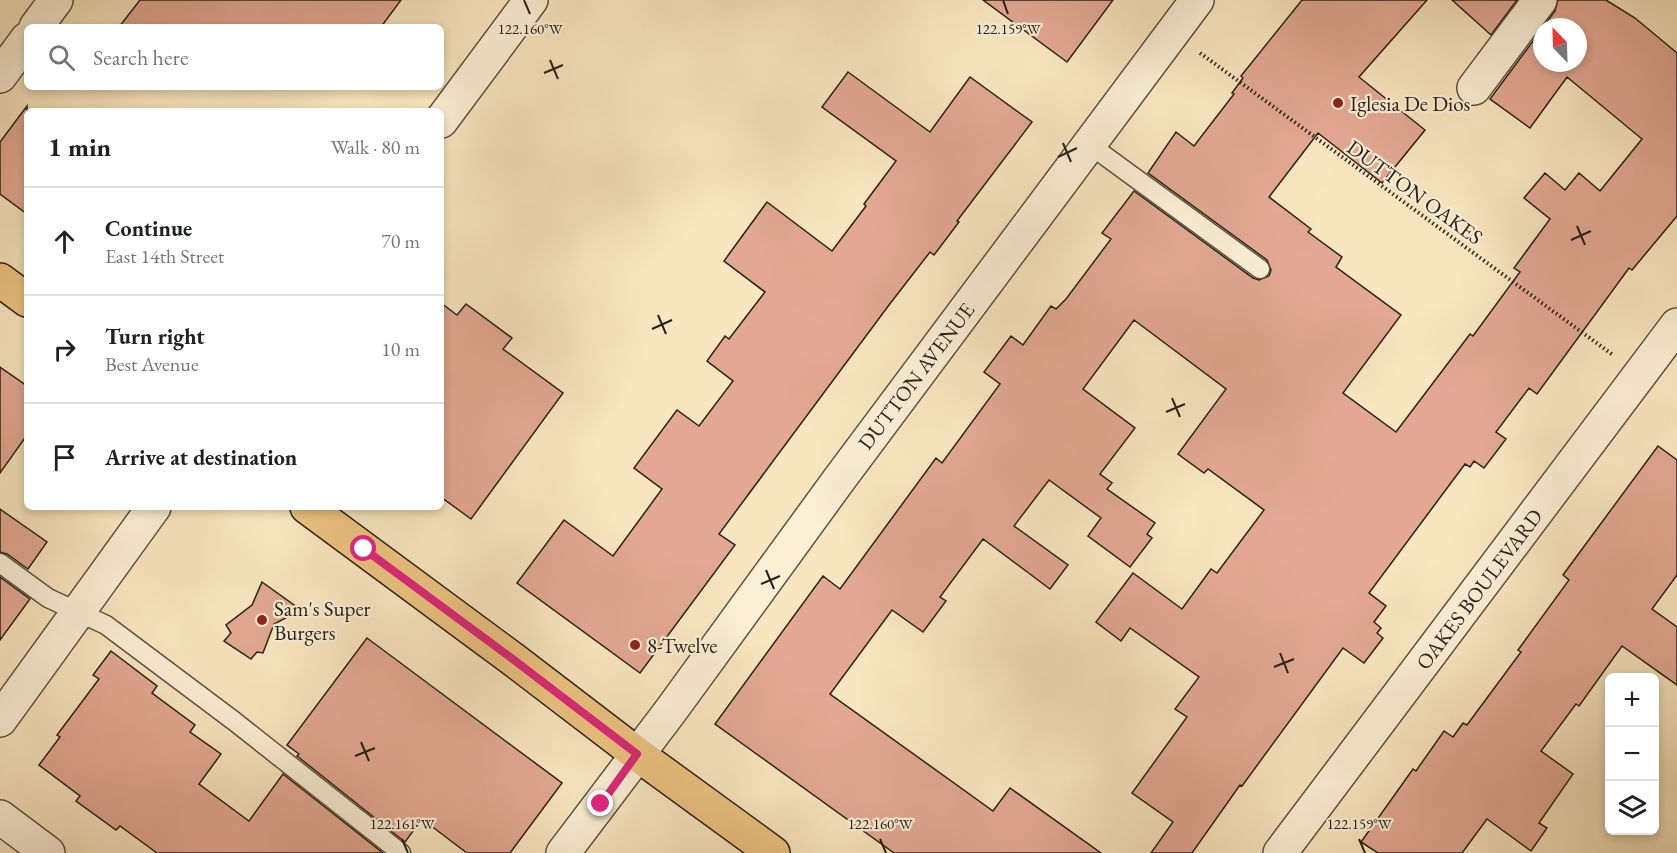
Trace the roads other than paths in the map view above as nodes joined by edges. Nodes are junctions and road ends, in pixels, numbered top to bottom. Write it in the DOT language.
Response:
graph roads {
  1 [pos="56,0"];
  2 [pos="531,0"];
  3 [pos="1197,0"];
  4 [pos="1540,0"];
  5 [pos="38,24"];
  6 [pos="24,43"];
  7 [pos="0,76"];
  8 [pos="1474,88"];
  9 [pos="444,117"];
  10 [pos="1090,144"];
  11 [pos="1260,269"];
  12 [pos="0,280"];
  13 [pos="24,298"];
  14 [pos="1677,325"];
  15 [pos="152,510"];
  16 [pos="311,510"];
  17 [pos="0,563"];
  18 [pos="78,611"];
  19 [pos="0,720"];
  20 [pos="637,754"];
  21 [pos="0,817"];
  22 [pos="48,853"];
  23 [pos="401,853"];
  24 [pos="563,853"];
  25 [pos="773,853"];
  26 [pos="1280,853"];
  1 -- 5 [label="street"];
  2 -- 9 [label="street"];
  3 -- 10 [label="street, DUTTON AVENUE"];
  4 -- 8 [label="street"];
  6 -- 7 [label="street"];
  10 -- 11 [label="lane"];
  10 -- 20 [label="street, DUTTON AVENUE"];
  12 -- 13 [label="main road"];
  14 -- 26 [label="street, OAKES BOULEVARD"];
  15 -- 18 [label="street"];
  16 -- 20 [label="main road"];
  17 -- 18 [label="lane"];
  18 -- 19 [label="street"];
  18 -- 23 [label="lane"];
  20 -- 24 [label="street, DUTTON AVENUE"];
  20 -- 25 [label="main road"];
  21 -- 22 [label="street"];
}
